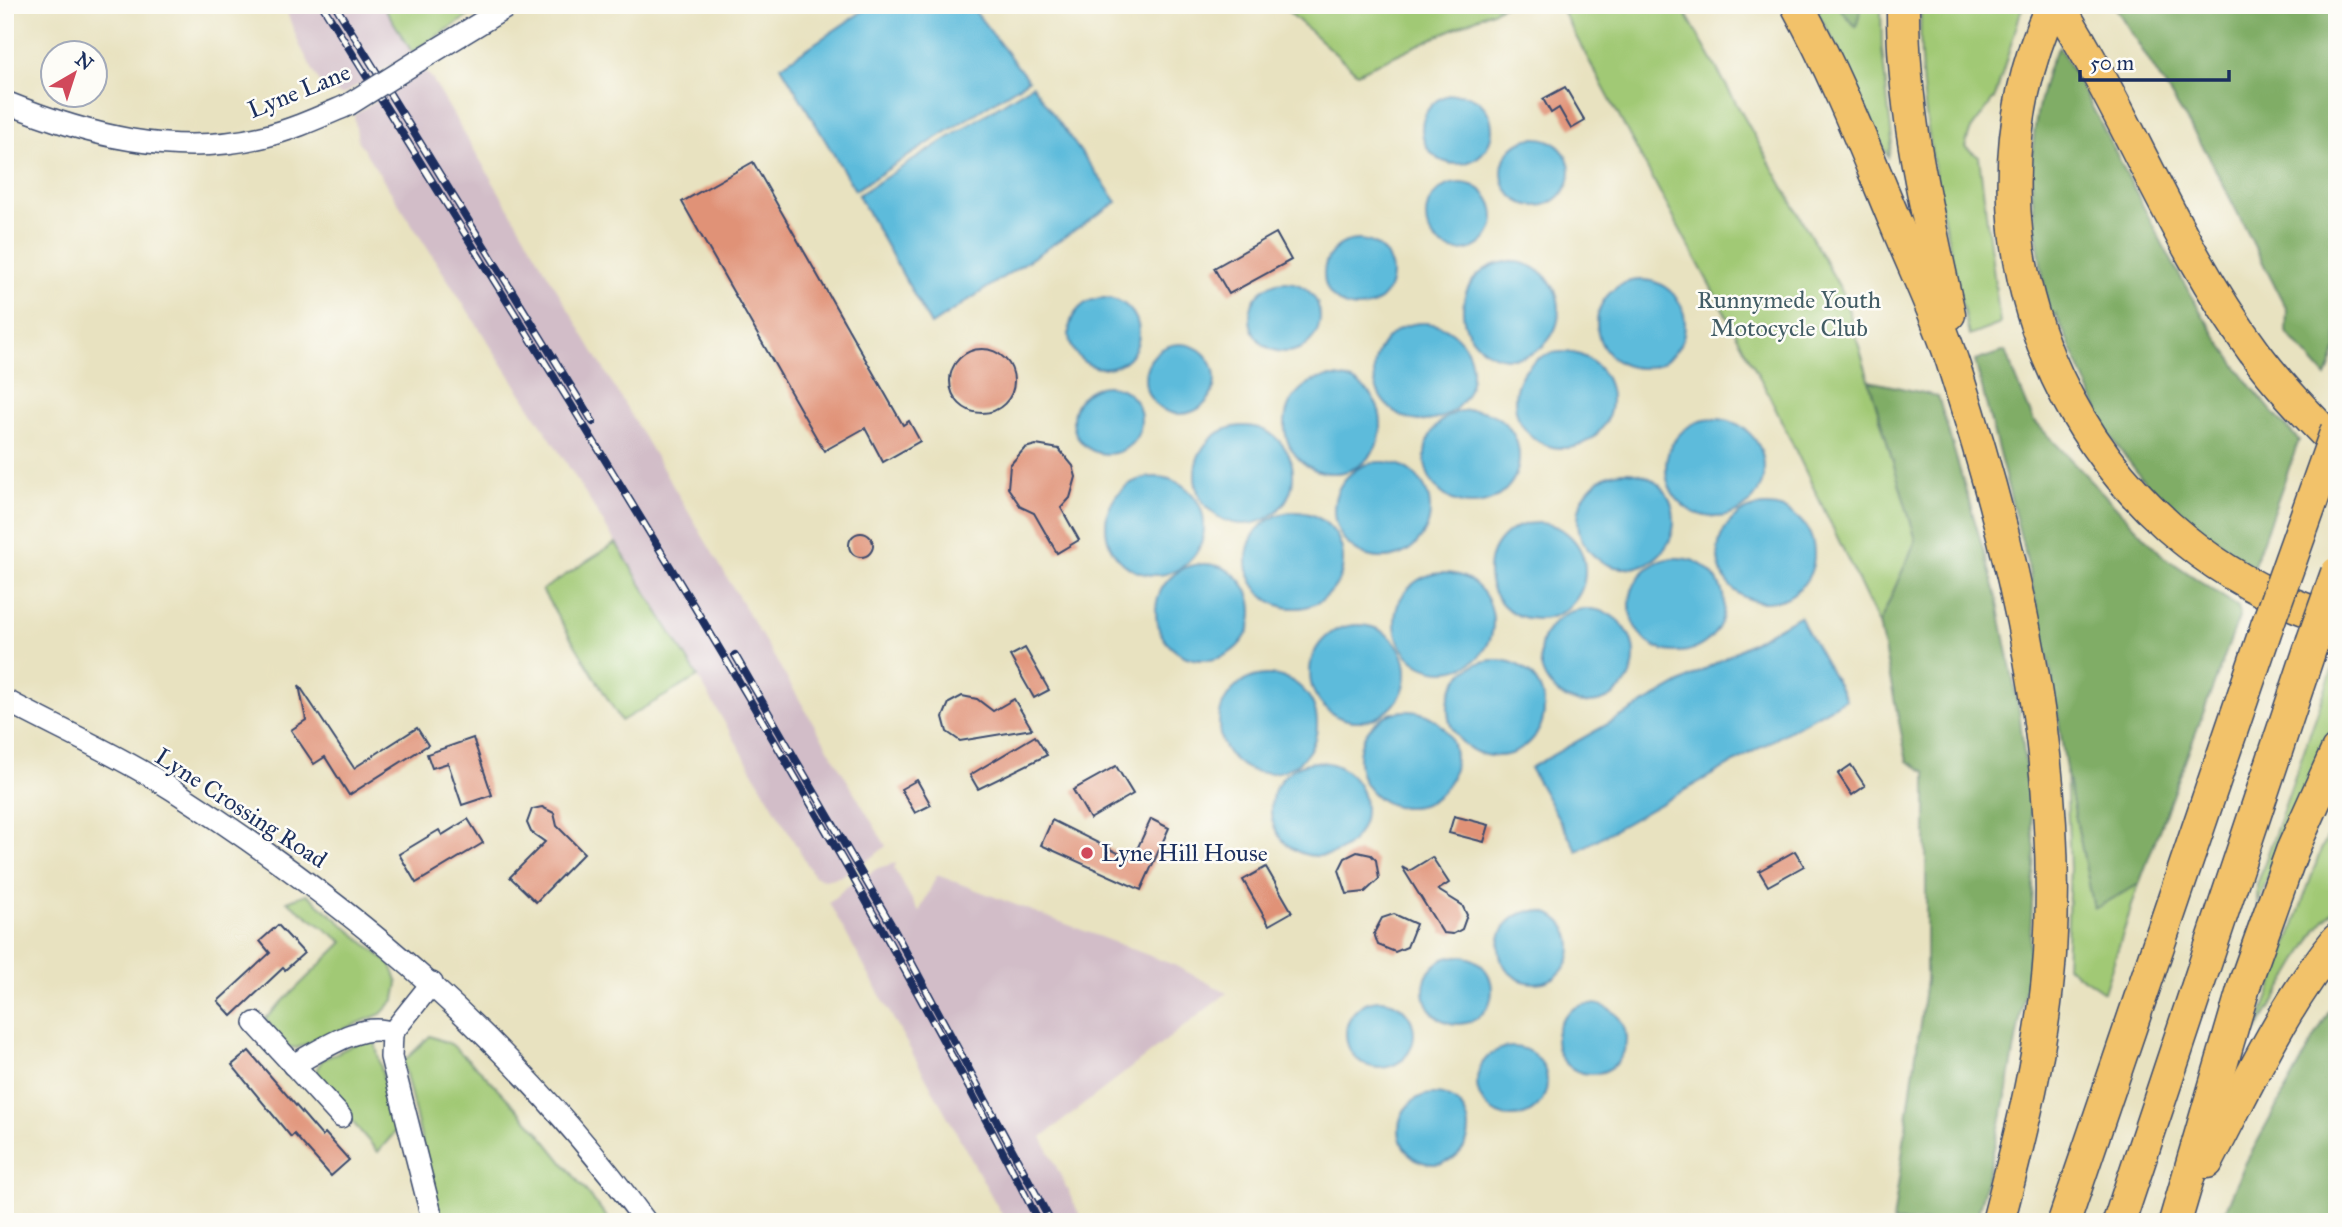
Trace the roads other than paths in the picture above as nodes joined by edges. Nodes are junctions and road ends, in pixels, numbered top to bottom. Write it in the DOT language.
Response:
graph roads {
  1 [pos="510,5"];
  2 [pos="1797,5"];
  3 [pos="1903,5"];
  4 [pos="2052,5"];
  5 [pos="2058,5"];
  6 [pos="5,102"];
  7 [pos="1956,370"];
  8 [pos="2337,430"];
  9 [pos="2337,445"];
  10 [pos="2337,573"];
  11 [pos="2337,620"];
  12 [pos="5,700"];
  13 [pos="2337,751"];
  14 [pos="2337,940"];
  15 [pos="432,983"];
  16 [pos="255,1023"];
  17 [pos="392,1033"];
  18 [pos="293,1065"];
  19 [pos="341,1117"];
  20 [pos="2177,1217"];
  21 [pos="433,1222"];
  22 [pos="646,1222"];
  23 [pos="1998,1222"];
  24 [pos="2064,1222"];
  25 [pos="2119,1222"];
  1 -- 6 [label="street, Lyne Lane, bridge"];
  2 -- 7 [label="highway"];
  3 -- 7 [label="highway"];
  4 -- 11 [label="highway"];
  5 -- 9 [label="highway"];
  7 -- 23 [label="highway"];
  8 -- 24 [label="highway, bridge"];
  10 -- 25 [label="highway, bridge"];
  12 -- 15 [label="street, Lyne Crossing Road"];
  13 -- 20 [label="highway"];
  14 -- 20 [label="highway"];
  15 -- 17 [label="street"];
  15 -- 22 [label="street, Lyne Crossing Road"];
  16 -- 18 [label="street"];
  17 -- 18 [label="street"];
  17 -- 21 [label="street"];
  18 -- 19 [label="street"];
}
